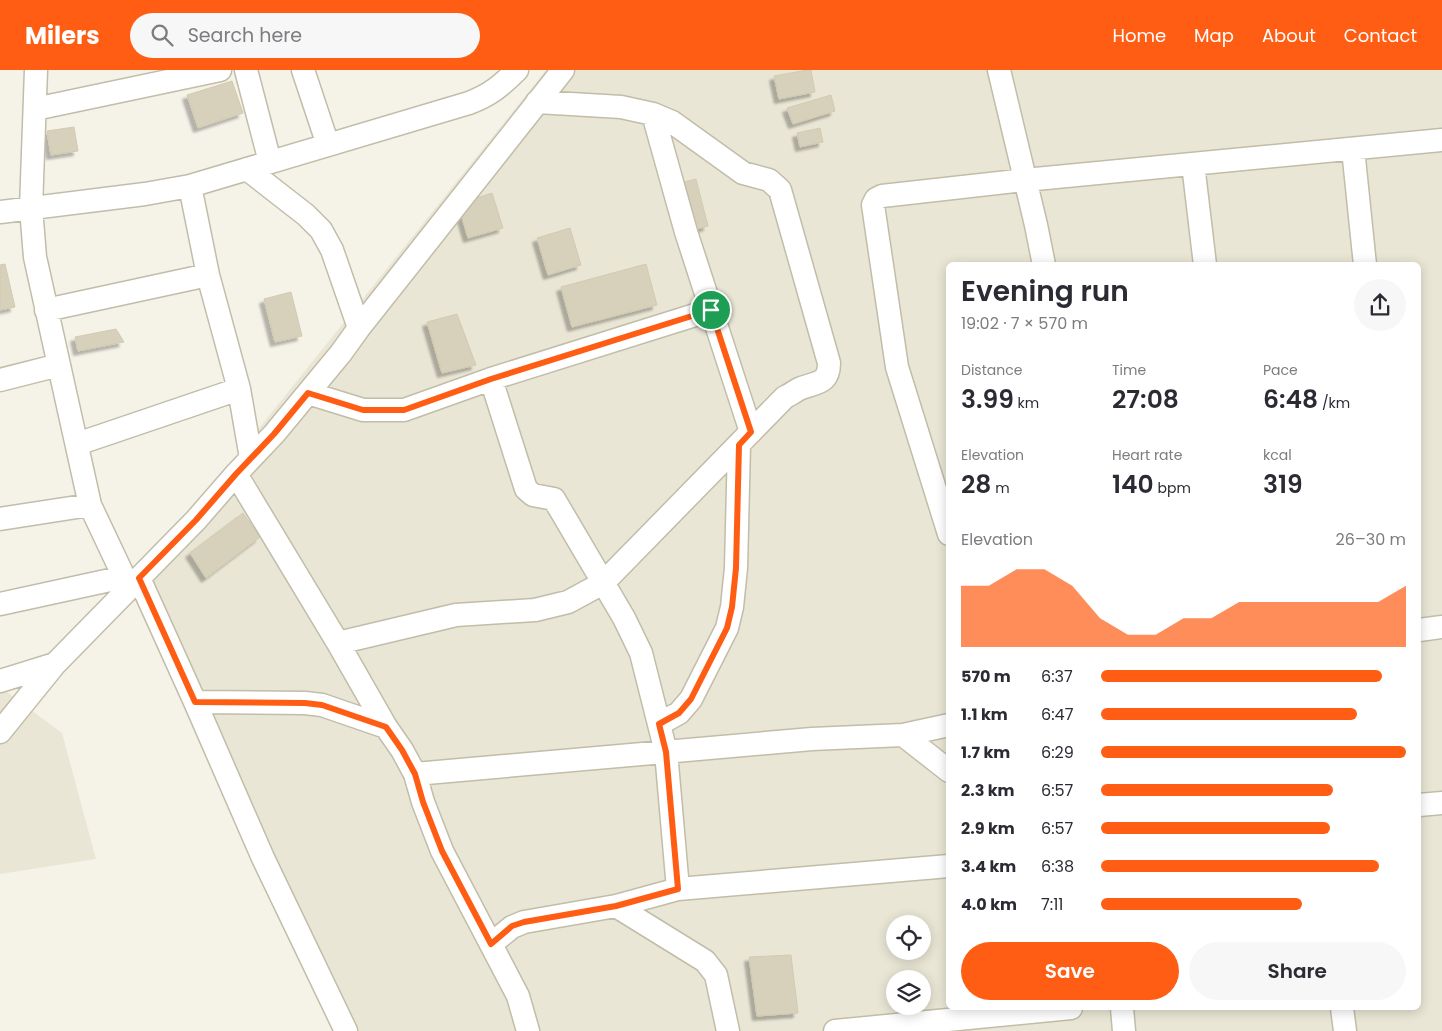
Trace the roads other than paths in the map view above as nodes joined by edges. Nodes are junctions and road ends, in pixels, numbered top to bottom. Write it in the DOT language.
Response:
graph roads {
  1 [pos="36,70"];
  2 [pos="220,70"];
  3 [pos="246,70"];
  4 [pos="303,70"];
  5 [pos="517,70"];
  6 [pos="563,70"];
  7 [pos="999,70"];
  8 [pos="537,102"];
  9 [pos="35,109"];
  10 [pos="652,114"];
  11 [pos="1442,140"];
  12 [pos="328,145"];
  13 [pos="1354,149"];
  14 [pos="270,162"];
  15 [pos="1193,164"];
  16 [pos="247,169"];
  17 [pos="1025,180"];
  18 [pos="190,186"];
  19 [pos="32,208"];
  20 [pos="0,212"];
  21 [pos="1043,262"];
  22 [pos="1205,262"];
  23 [pos="1366,262"];
  24 [pos="208,275"];
  25 [pos="46,310"];
  26 [pos="711,310"];
  27 [pos="359,328"];
  28 [pos="59,364"];
  29 [pos="491,379"];
  30 [pos="0,380"];
  31 [pos="239,389"];
  32 [pos="308,393"];
  33 [pos="745,438"];
  34 [pos="77,444"];
  35 [pos="244,466"];
  36 [pos="90,505"];
  37 [pos="0,519"];
  38 [pos="946,524"];
  39 [pos="129,582"];
  40 [pos="604,583"];
  41 [pos="0,604"];
  42 [pos="1442,627"];
  43 [pos="1421,630"];
  44 [pos="338,642"];
  45 [pos="55,664"];
  46 [pos="0,681"];
  47 [pos="195,702"];
  48 [pos="659,724"];
  49 [pos="946,726"];
  50 [pos="386,727"];
  51 [pos="0,732"];
  52 [pos="903,735"];
  53 [pos="666,752"];
  54 [pos="946,769"];
  55 [pos="415,774"];
  56 [pos="1442,803"];
  57 [pos="1421,805"];
  58 [pos="946,866"];
  59 [pos="678,889"];
  60 [pos="616,906"];
  61 [pos="491,944"];
  62 [pos="1050,1010"];
  63 [pos="1122,1010"];
  64 [pos="1342,1010"];
  65 [pos="346,1031"];
  66 [pos="528,1031"];
  67 [pos="728,1031"];
  68 [pos="835,1031"];
  69 [pos="1124,1031"];
  70 [pos="1345,1031"];
  1 -- 9 [label="street"];
  2 -- 9 [label="street"];
  3 -- 14 [label="street"];
  4 -- 12 [label="street"];
  5 -- 12 [label="street"];
  6 -- 8 [label="street"];
  7 -- 17 [label="street"];
  8 -- 10 [label="street"];
  8 -- 27 [label="street"];
  9 -- 19 [label="street"];
  10 -- 26 [label="street"];
  10 -- 33 [label="street"];
  11 -- 13 [label="street"];
  12 -- 14 [label="street"];
  13 -- 15 [label="street"];
  13 -- 23 [label="street"];
  14 -- 16 [label="street"];
  15 -- 17 [label="street"];
  15 -- 22 [label="street"];
  16 -- 18 [label="street"];
  16 -- 27 [label="street"];
  17 -- 21 [label="street"];
  17 -- 38 [label="street"];
  18 -- 19 [label="street"];
  18 -- 24 [label="street"];
  19 -- 20 [label="street"];
  19 -- 25 [label="street"];
  24 -- 25 [label="street"];
  24 -- 31 [label="street"];
  25 -- 28 [label="street"];
  26 -- 29 [label="street"];
  26 -- 33 [label="street"];
  27 -- 32 [label="street"];
  28 -- 30 [label="street"];
  28 -- 34 [label="street"];
  29 -- 32 [label="street"];
  29 -- 40 [label="street"];
  31 -- 34 [label="street"];
  31 -- 35 [label="street"];
  32 -- 35 [label="street"];
  33 -- 40 [label="street"];
  33 -- 48 [label="street"];
  34 -- 36 [label="street"];
  35 -- 39 [label="street"];
  35 -- 44 [label="street"];
  36 -- 37 [label="street"];
  36 -- 39 [label="street"];
  39 -- 41 [label="street"];
  39 -- 45 [label="street"];
  39 -- 47 [label="street"];
  40 -- 44 [label="street"];
  40 -- 48 [label="street"];
  42 -- 43 [label="street"];
  44 -- 50 [label="street"];
  45 -- 46 [label="street"];
  45 -- 51 [label="street"];
  47 -- 50 [label="street"];
  47 -- 65 [label="street"];
  48 -- 53 [label="street"];
  49 -- 52 [label="street"];
  50 -- 55 [label="street"];
  52 -- 53 [label="street"];
  52 -- 54 [label="street"];
  53 -- 55 [label="street"];
  53 -- 59 [label="street"];
  55 -- 61 [label="street"];
  56 -- 57 [label="street"];
  58 -- 59 [label="street"];
  59 -- 60 [label="street"];
  60 -- 61 [label="street"];
  60 -- 67 [label="street"];
  61 -- 66 [label="street"];
  62 -- 68 [label="street"];
  63 -- 69 [label="street"];
  64 -- 70 [label="street"];
}
